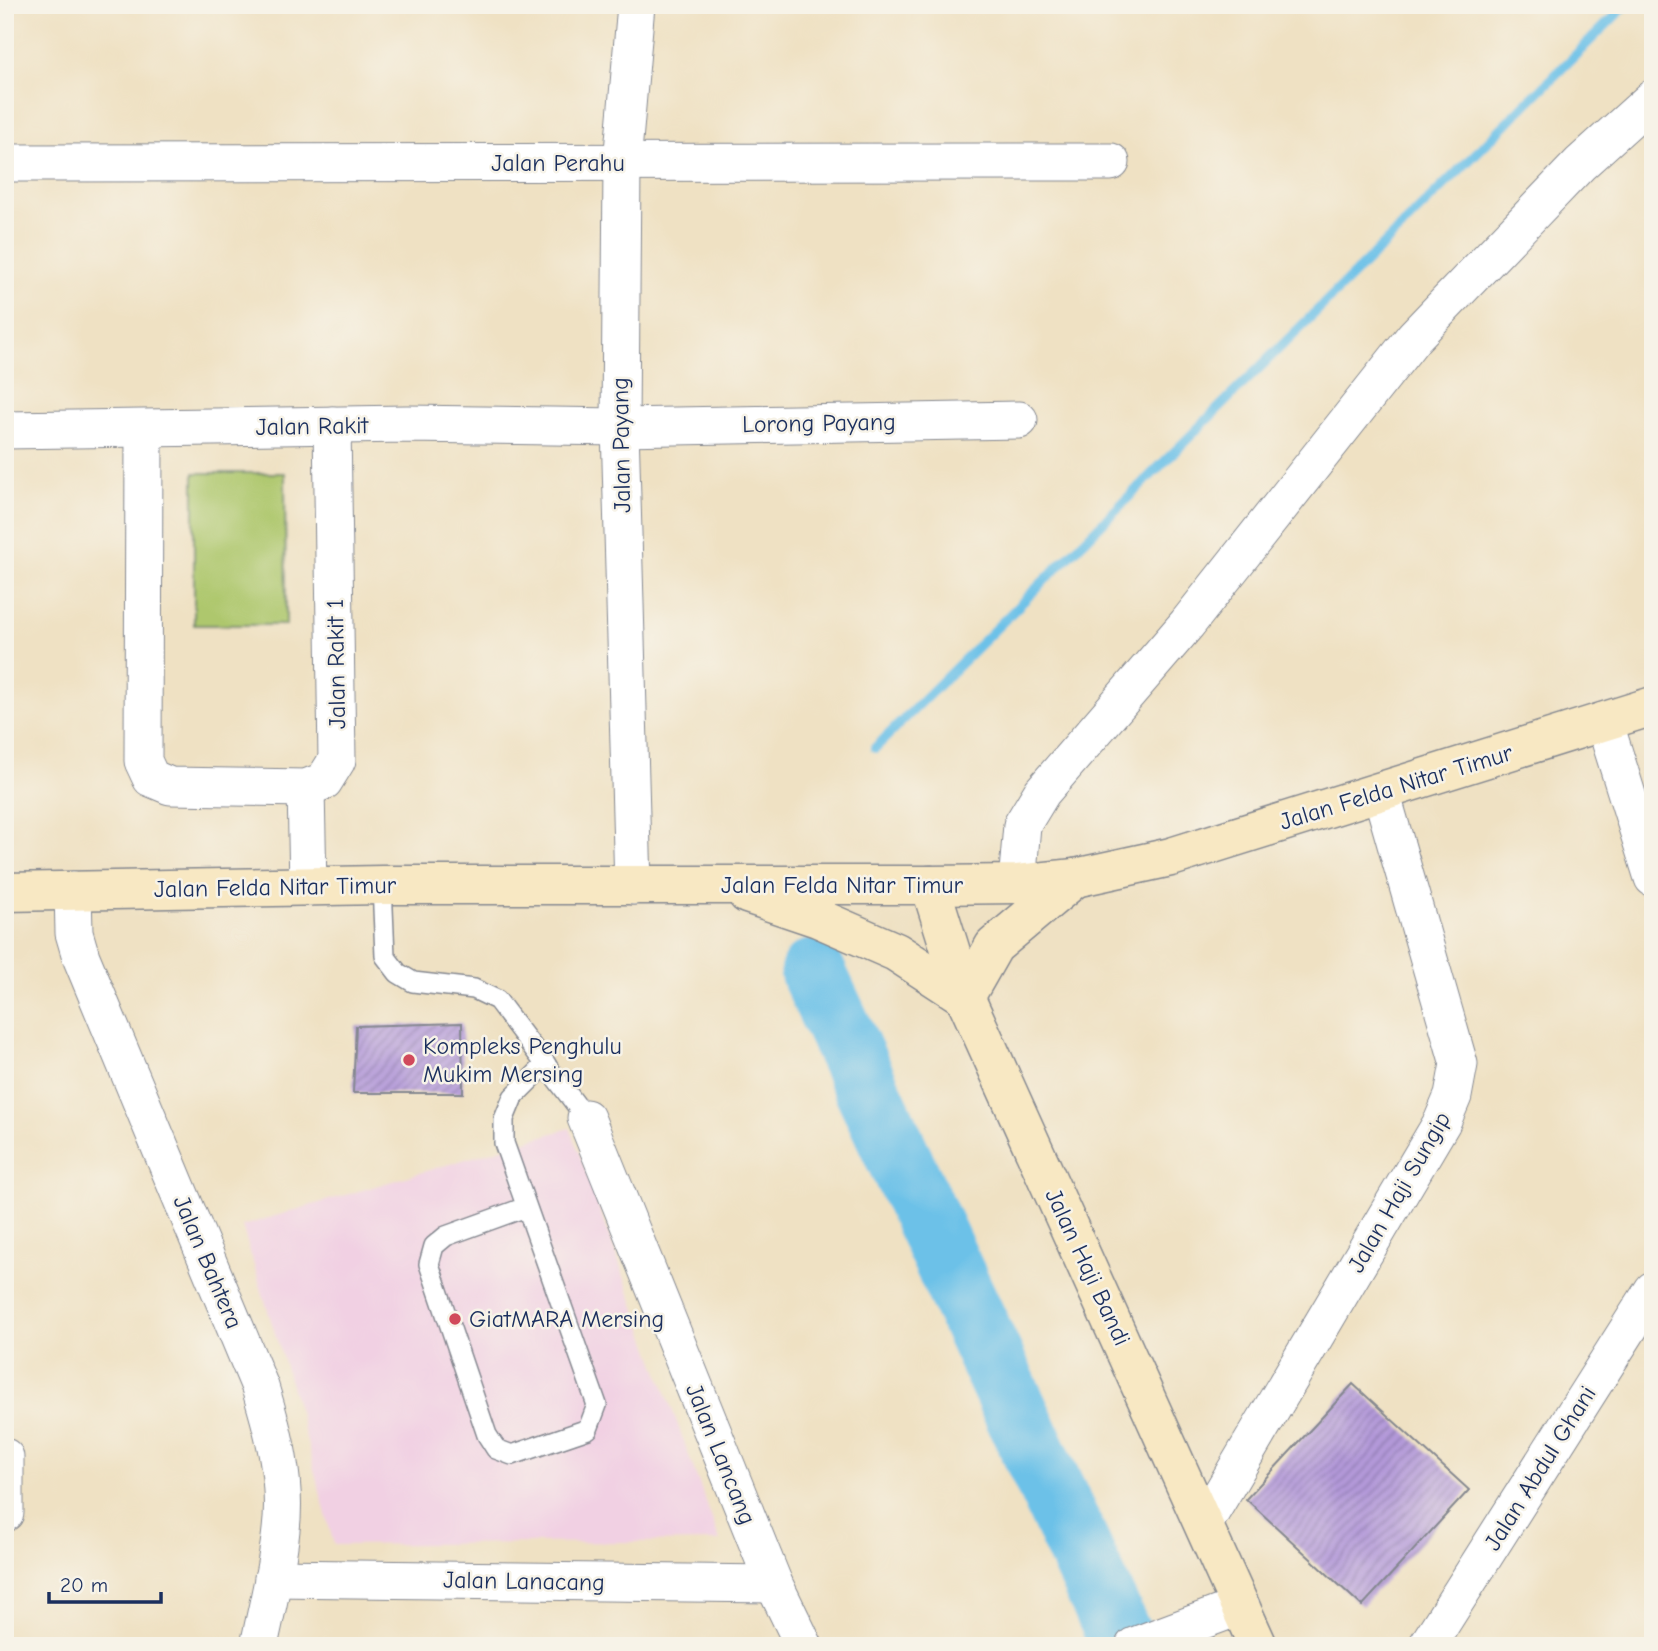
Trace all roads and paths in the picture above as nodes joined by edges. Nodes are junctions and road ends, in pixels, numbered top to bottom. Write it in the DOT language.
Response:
graph roads {
  1 [pos="636,5"];
  2 [pos="1653,99"];
  3 [pos="1111,162"];
  4 [pos="5,163"];
  5 [pos="622,163"];
  6 [pos="1019,420"];
  7 [pos="332,425"];
  8 [pos="620,427"];
  9 [pos="5,430"];
  10 [pos="144,431"];
  11 [pos="1653,706"];
  12 [pos="1604,721"];
  13 [pos="306,788"];
  14 [pos="1381,792"];
  15 [pos="1075,878"];
  16 [pos="1653,878"];
  17 [pos="1017,884"];
  18 [pos="382,885"];
  19 [pos="718,885"];
  20 [pos="930,885"];
  21 [pos="633,886"];
  22 [pos="308,887"];
  23 [pos="73,890"];
  24 [pos="5,892"];
  25 [pos="965,997"];
  26 [pos="546,1064"];
  27 [pos="586,1118"];
  28 [pos="526,1207"];
  29 [pos="1653,1290"];
  30 [pos="5,1457"];
  31 [pos="5,1513"];
  32 [pos="1205,1522"];
  33 [pos="273,1578"];
  34 [pos="774,1584"];
  35 [pos="1241,1606"];
  36 [pos="1143,1642"];
  37 [pos="259,1646"];
  38 [pos="804,1646"];
  39 [pos="1258,1646"];
  40 [pos="1427,1646"];
  1 -- 5 [label="street, Jalan Payang"];
  2 -- 17 [label="street"];
  3 -- 5 [label="street, Jalan Perahu"];
  4 -- 5 [label="street, Jalan Perahu"];
  5 -- 8 [label="street, Jalan Payang"];
  6 -- 8 [label="street, Lorong Payang"];
  7 -- 8 [label="street, Jalan Rakit"];
  7 -- 10 [label="street, Jalan Rakit"];
  7 -- 13 [label="street, Jalan Rakit 1"];
  8 -- 21 [label="street, Jalan Payang"];
  9 -- 10 [label="street, Jalan Rakit"];
  10 -- 13 [label="street"];
  11 -- 12 [label="main road, Jalan Felda Nitar Timur"];
  12 -- 14 [label="main road, Jalan Felda Nitar Timur"];
  12 -- 16 [label="street"];
  13 -- 22 [label="street"];
  14 -- 15 [label="main road, Jalan Felda Nitar Timur"];
  14 -- 32 [label="street, Jalan Haji Sungip"];
  15 -- 17 [label="main road, Jalan Felda Nitar Timur"];
  15 -- 25 [label="main road"];
  17 -- 20 [label="main road, Jalan Felda Nitar Timur"];
  18 -- 21 [label="main road, Jalan Felda Nitar Timur"];
  18 -- 22 [label="main road, Jalan Felda Nitar Timur"];
  18 -- 26 [label="lane"];
  19 -- 20 [label="main road, Jalan Felda Nitar Timur"];
  19 -- 21 [label="main road, Jalan Felda Nitar Timur"];
  19 -- 25 [label="main road"];
  20 -- 25 [label="main road, Jalan Haji Bandi"];
  22 -- 23 [label="main road, Jalan Felda Nitar Timur"];
  23 -- 24 [label="main road, Jalan Felda Nitar Timur"];
  23 -- 33 [label="street, Jalan Bahtera"];
  25 -- 32 [label="main road, Jalan Haji Bandi"];
  26 -- 27 [label="lane"];
  26 -- 28 [label="lane"];
  27 -- 34 [label="street, Jalan Lancang"];
  28 -- 28 [label="lane"];
  29 -- 40 [label="street, Jalan Abdul Ghani"];
  30 -- 31 [label="street"];
  32 -- 35 [label="main road, Jalan Haji Bandi"];
  33 -- 34 [label="street, Jalan Lanacang"];
  33 -- 37 [label="street, Jalan Bahtera"];
  34 -- 38 [label="street, Jalan Lancang"];
  35 -- 36 [label="street"];
  35 -- 39 [label="main road, Jalan Haji Bandi"];
}
